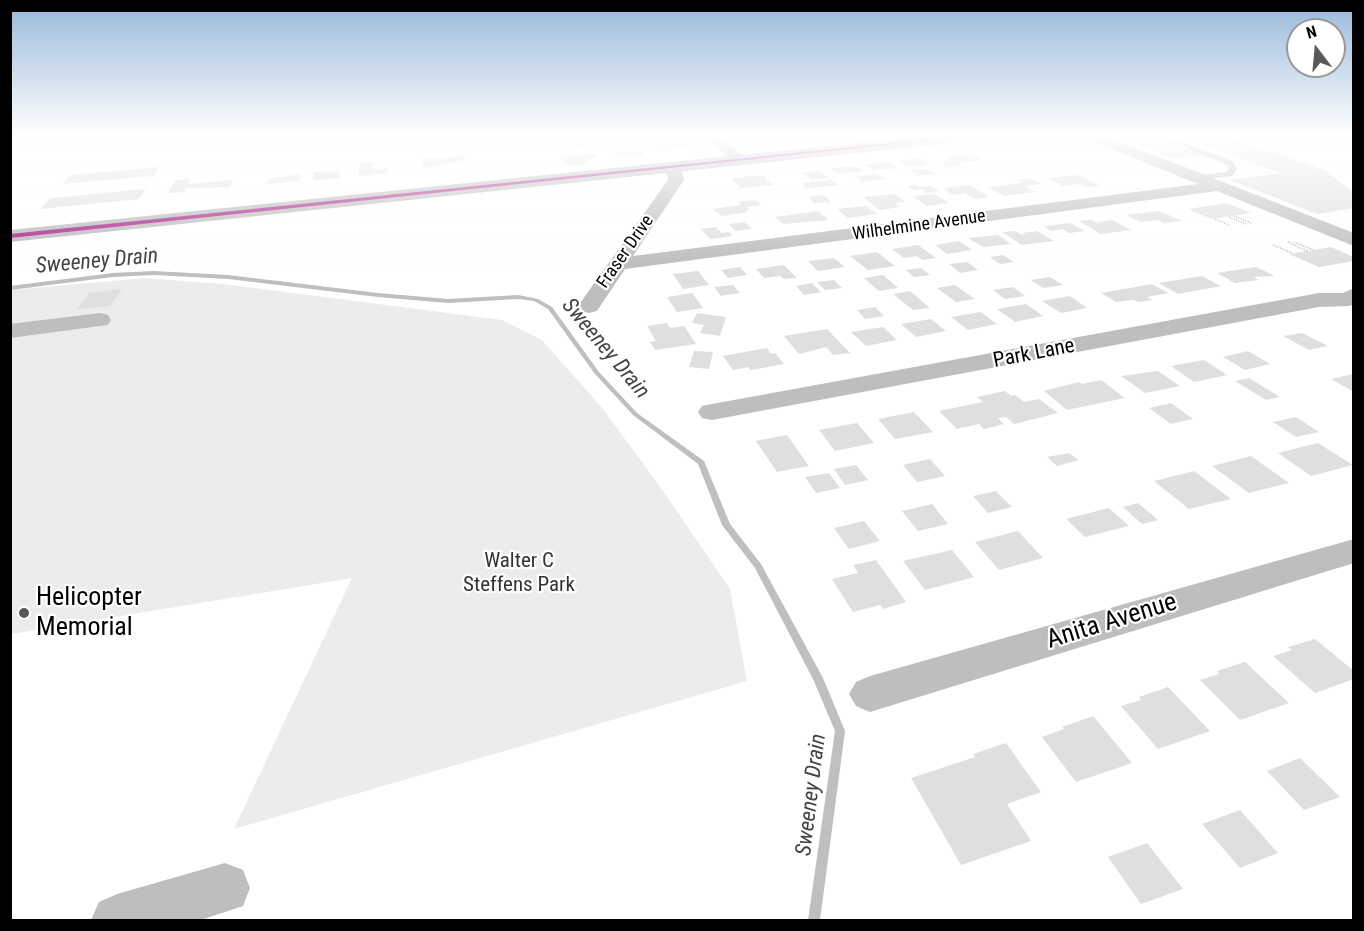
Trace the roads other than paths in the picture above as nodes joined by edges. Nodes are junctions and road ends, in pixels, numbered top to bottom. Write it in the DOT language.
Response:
graph roads {
  1 [pos="559,179"];
  2 [pos="676,179"];
  3 [pos="1201,179"];
  4 [pos="1218,186"];
  5 [pos="10,236"];
  6 [pos="1353,240"];
  7 [pos="619,263"];
  8 [pos="1352,300"];
  9 [pos="589,306"];
  10 [pos="100,320"];
  11 [pos="10,331"];
  12 [pos="712,412"];
  13 [pos="1353,550"];
  14 [pos="870,694"];
  15 [pos="225,888"];
  16 [pos="117,921"];
  1 -- 5 [label="main road"];
  2 -- 7 [label="street, Fraser Drive"];
  3 -- 4 [label="street"];
  4 -- 6 [label="street"];
  4 -- 7 [label="street, Wilhelmine Avenue"];
  7 -- 9 [label="street, Fraser Drive"];
  8 -- 12 [label="street, Park Lane"];
  10 -- 11 [label="street"];
  13 -- 14 [label="street, Anita Avenue"];
  15 -- 16 [label="street"];
}
